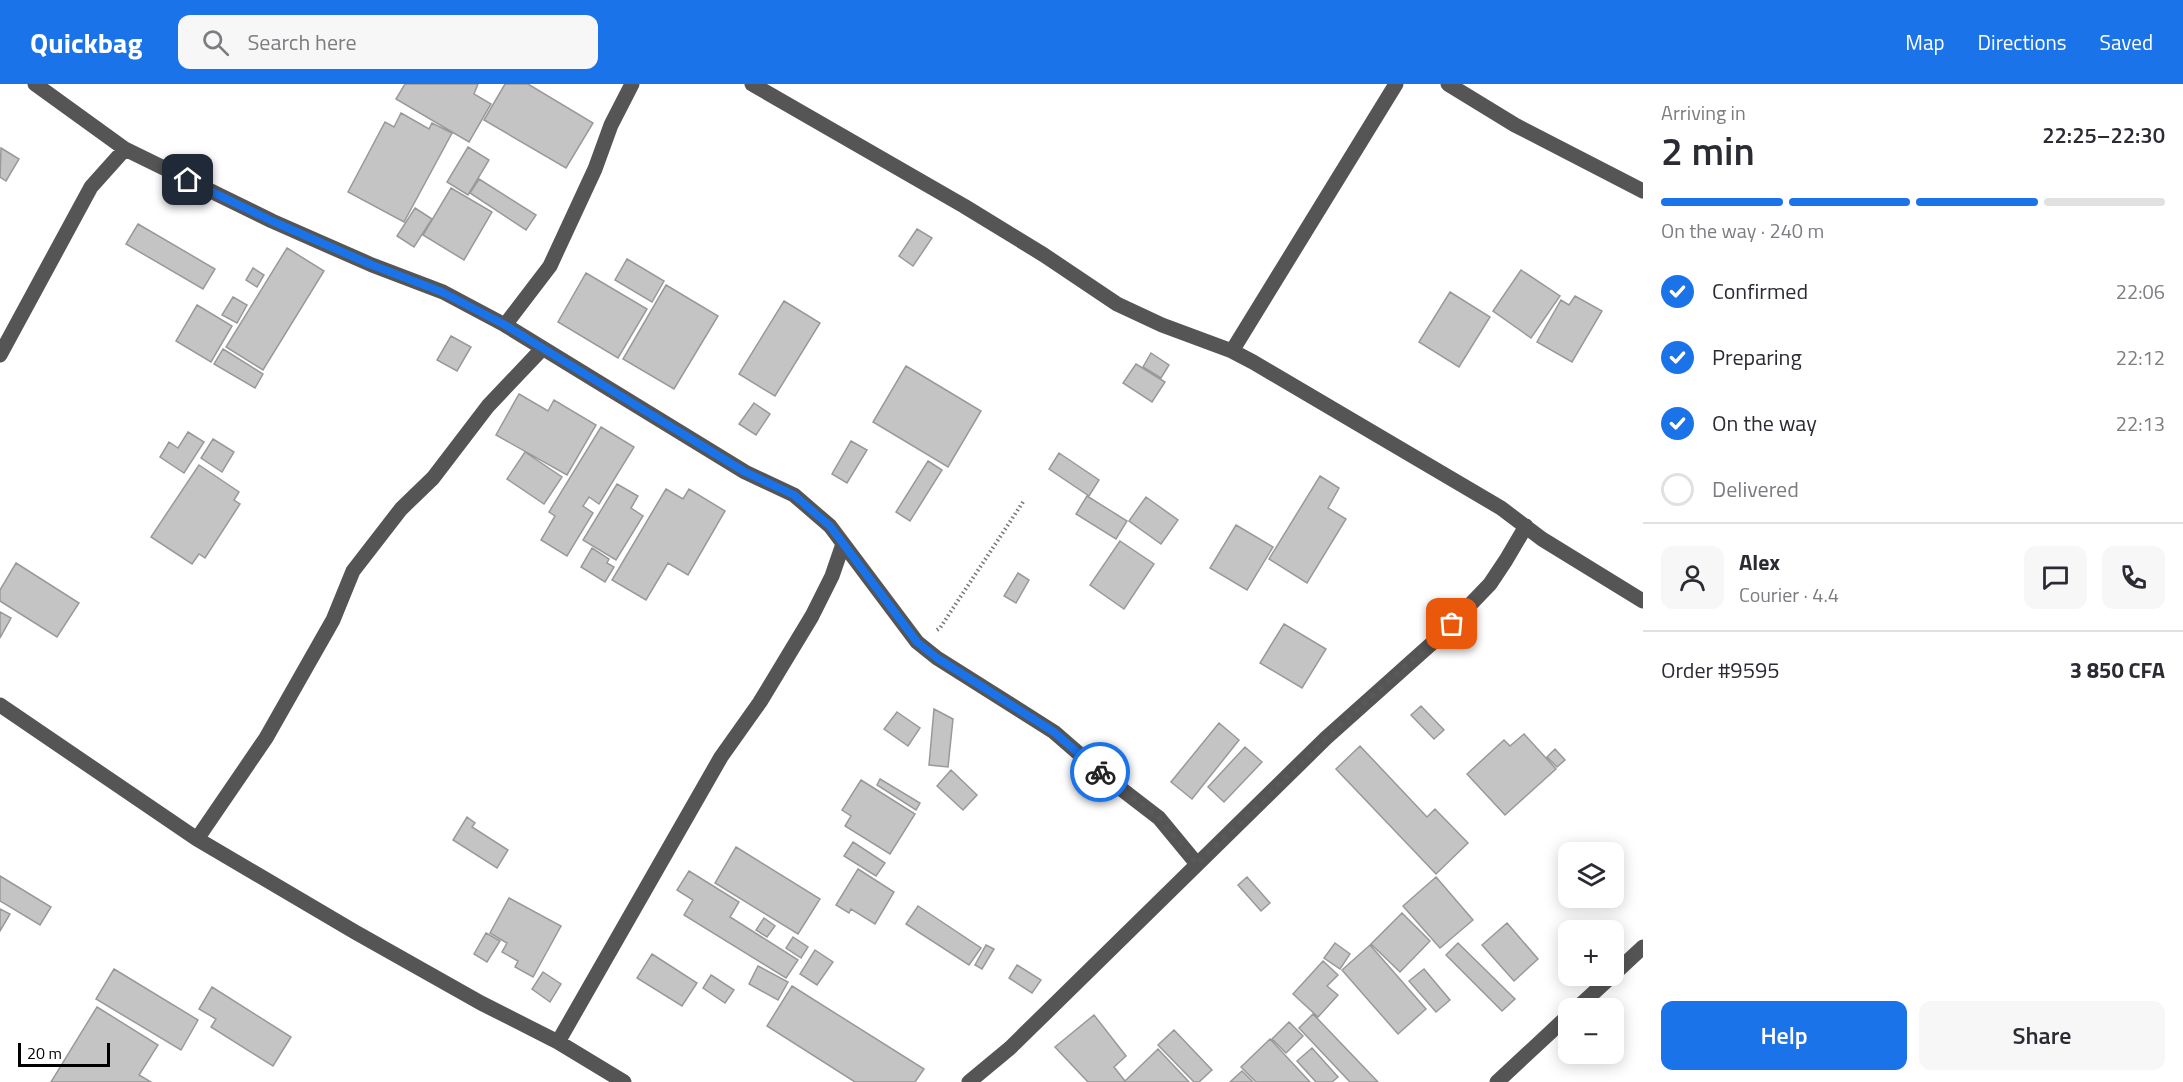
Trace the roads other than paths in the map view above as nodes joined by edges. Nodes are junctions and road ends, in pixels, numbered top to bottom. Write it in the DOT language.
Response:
graph roads {
  1 [pos="35,84"];
  2 [pos="632,84"];
  3 [pos="752,84"];
  4 [pos="1396,84"];
  5 [pos="1452,85"];
  6 [pos="125,149"];
  7 [pos="1643,191"];
  8 [pos="505,325"];
  9 [pos="542,349"];
  10 [pos="1232,351"];
  11 [pos="0,355"];
  12 [pos="1526,526"];
  13 [pos="843,544"];
  14 [pos="1643,601"];
  15 [pos="0,705"];
  16 [pos="197,840"];
  17 [pos="1197,864"];
  18 [pos="1643,947"];
  19 [pos="1624,964"];
  20 [pos="1600,986"];
  21 [pos="1588,998"];
  22 [pos="1558,1025"];
  23 [pos="558,1042"];
  24 [pos="624,1082"];
  25 [pos="969,1082"];
  26 [pos="1497,1082"];
  1 -- 6 [label="street"];
  2 -- 8 [label="street"];
  3 -- 10 [label="street"];
  4 -- 10 [label="street"];
  5 -- 7 [label="street"];
  6 -- 8 [label="street"];
  6 -- 11 [label="street"];
  8 -- 9 [label="street"];
  9 -- 13 [label="street"];
  9 -- 16 [label="street"];
  10 -- 12 [label="street"];
  12 -- 14 [label="street"];
  12 -- 17 [label="street"];
  13 -- 17 [label="street"];
  13 -- 23 [label="street"];
  15 -- 16 [label="street"];
  16 -- 23 [label="street"];
  17 -- 25 [label="street"];
  18 -- 19 [label="street"];
  20 -- 21 [label="street"];
  22 -- 26 [label="street"];
  23 -- 24 [label="street"];
}
